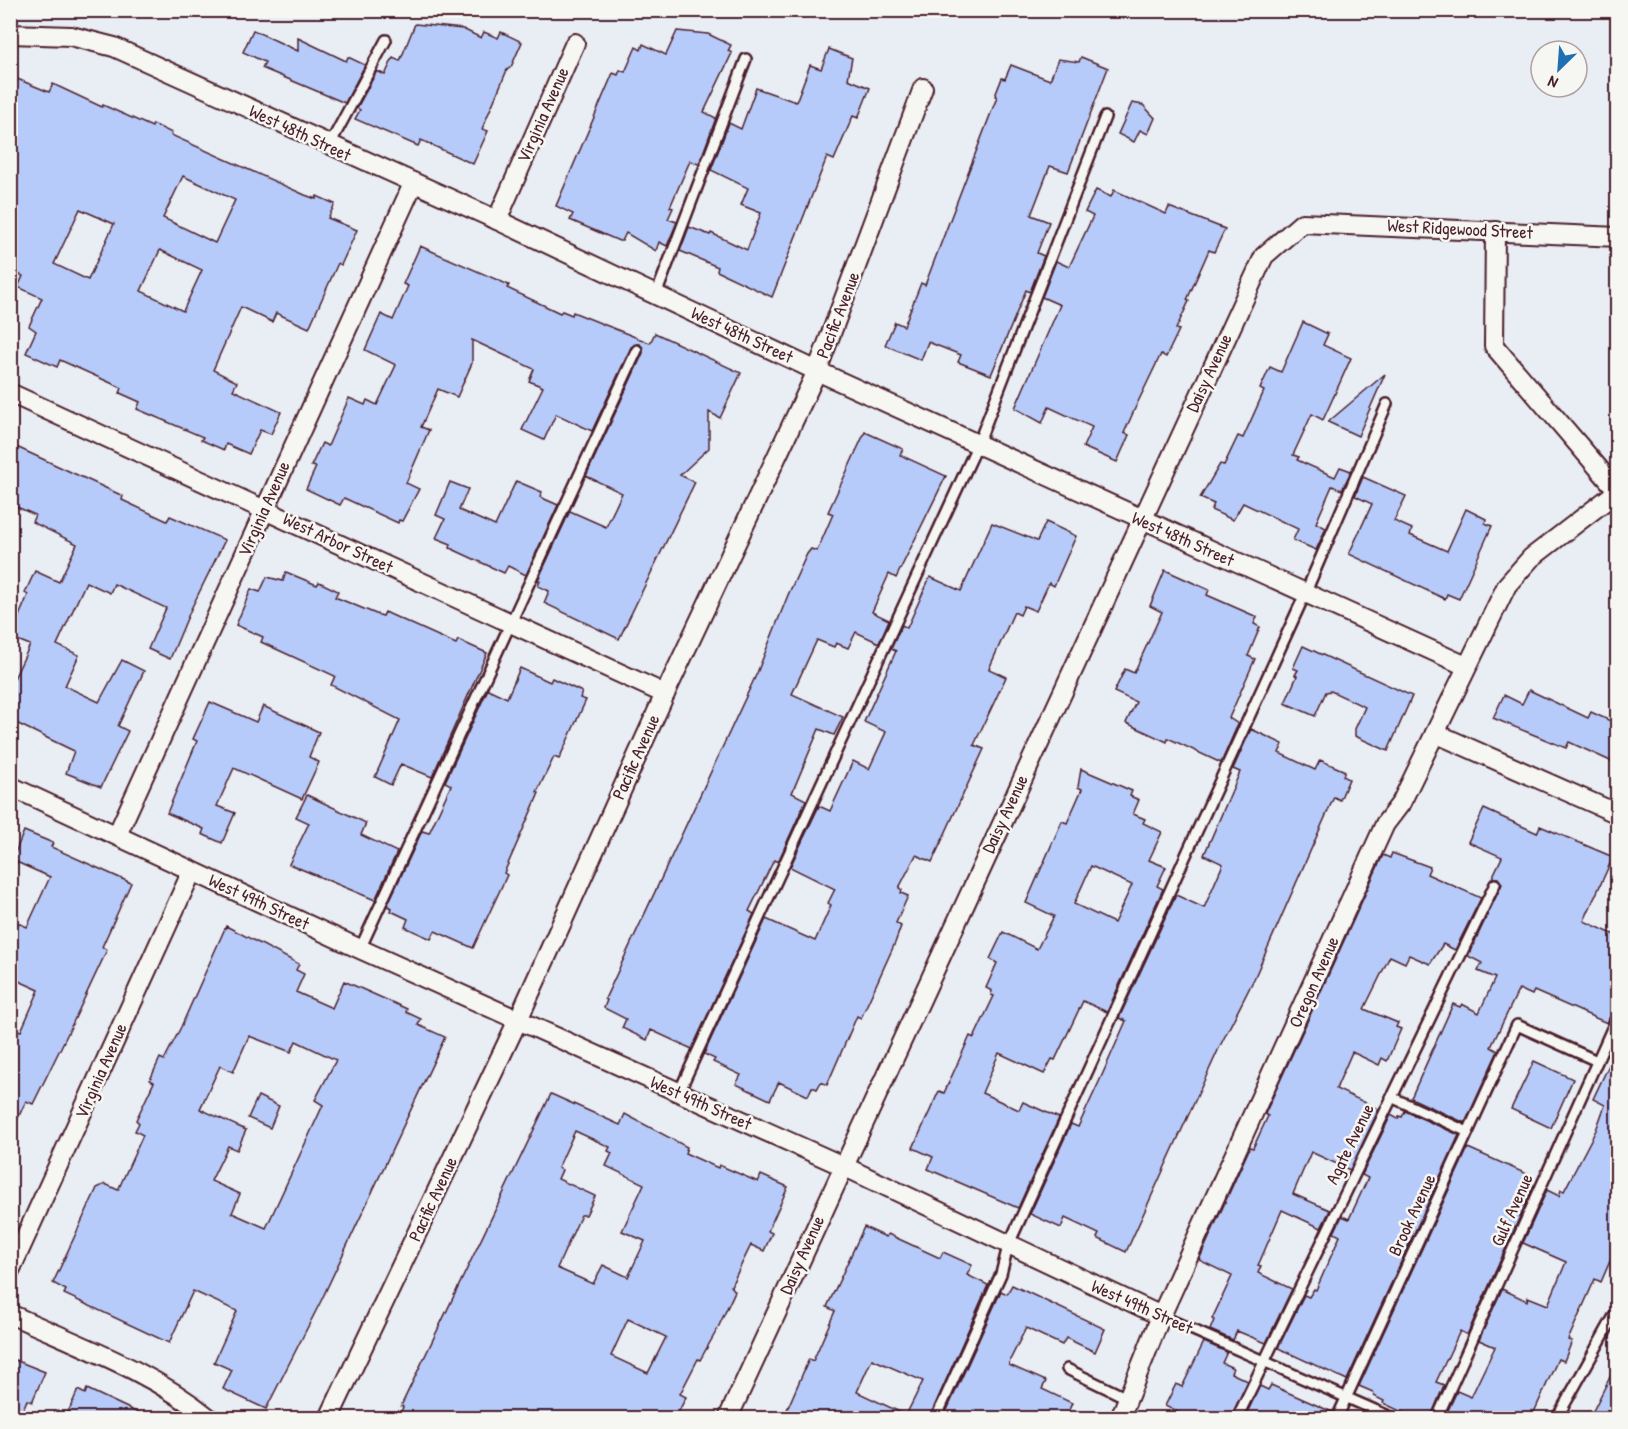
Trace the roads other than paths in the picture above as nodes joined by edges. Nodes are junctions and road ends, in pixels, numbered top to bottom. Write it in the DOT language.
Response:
graph roads {
  1 [pos="10,33"];
  2 [pos="386,40"];
  3 [pos="575,43"];
  4 [pos="746,59"];
  5 [pos="923,88"];
  6 [pos="1105,117"];
  7 [pos="329,146"];
  8 [pos="412,184"];
  9 [pos="497,220"];
  10 [pos="1302,223"];
  11 [pos="1495,231"];
  12 [pos="1617,237"];
  13 [pos="656,295"];
  14 [pos="637,350"];
  15 [pos="817,370"];
  16 [pos="10,393"];
  17 [pos="1387,404"];
  18 [pos="978,444"];
  19 [pos="1617,491"];
  20 [pos="264,509"];
  21 [pos="1141,520"];
  22 [pos="1305,594"];
  23 [pos="512,624"];
  24 [pos="1466,666"];
  25 [pos="665,694"];
  26 [pos="1435,733"];
  27 [pos="10,786"];
  28 [pos="1617,814"];
  29 [pos="117,835"];
  30 [pos="192,872"];
  31 [pos="1495,884"];
  32 [pos="360,949"];
  33 [pos="1617,1015"];
  34 [pos="518,1020"];
  35 [pos="1597,1061"];
  36 [pos="679,1092"];
  37 [pos="1392,1097"];
  38 [pos="1468,1132"];
  39 [pos="843,1166"];
  40 [pos="1008,1246"];
  41 [pos="10,1270"];
  42 [pos="1617,1309"];
  43 [pos="10,1314"];
  44 [pos="1161,1316"];
  45 [pos="1264,1361"];
  46 [pos="1067,1368"];
  47 [pos="1129,1399"];
  48 [pos="1345,1400"];
  49 [pos="209,1419"];
  50 [pos="329,1419"];
  51 [pos="728,1419"];
  52 [pos="936,1419"];
  53 [pos="1120,1419"];
  54 [pos="1237,1419"];
  55 [pos="1337,1419"];
  56 [pos="1393,1419"];
  57 [pos="1437,1419"];
  58 [pos="1557,1419"];
  1 -- 7 [label="street, West 48th Street"];
  2 -- 7 [label="lane"];
  3 -- 9 [label="street, Virginia Avenue"];
  4 -- 13 [label="lane"];
  5 -- 15 [label="street, Pacific Avenue"];
  6 -- 18 [label="lane"];
  7 -- 8 [label="street, West 48th Street"];
  8 -- 9 [label="street, West 48th Street"];
  8 -- 20 [label="street, Virginia Avenue"];
  9 -- 13 [label="street, West 48th Street"];
  10 -- 11 [label="street, West Ridgewood Street"];
  10 -- 21 [label="street, Daisy Avenue"];
  11 -- 12 [label="street, West Ridgewood Street"];
  11 -- 19 [label="street"];
  13 -- 15 [label="street, West 48th Street"];
  14 -- 23 [label="lane"];
  15 -- 18 [label="street, West 48th Street"];
  15 -- 25 [label="street, Pacific Avenue"];
  16 -- 20 [label="street, West Arbor Street"];
  17 -- 22 [label="lane"];
  18 -- 21 [label="street, West 48th Street"];
  18 -- 36 [label="lane"];
  19 -- 24 [label="street, Oregon Avenue"];
  20 -- 23 [label="street, West Arbor Street"];
  20 -- 29 [label="street, Virginia Avenue"];
  21 -- 22 [label="street, West 48th Street"];
  21 -- 39 [label="street, Daisy Avenue"];
  22 -- 24 [label="street, West 48th Street"];
  22 -- 40 [label="lane"];
  23 -- 25 [label="street, West Arbor Street"];
  23 -- 32 [label="lane"];
  24 -- 26 [label="street, Oregon Avenue"];
  25 -- 34 [label="street, Pacific Avenue"];
  26 -- 28 [label="street"];
  26 -- 44 [label="street, Oregon Avenue"];
  27 -- 29 [label="street, West 49th Street"];
  29 -- 30 [label="street, West 49th Street"];
  30 -- 32 [label="street, West 49th Street"];
  30 -- 41 [label="street, Virginia Avenue"];
  31 -- 37 [label="lane, Agate Avenue"];
  32 -- 34 [label="street, West 49th Street"];
  33 -- 35 [label="lane, Gulf Avenue"];
  34 -- 36 [label="street, West 49th Street"];
  34 -- 50 [label="street, Pacific Avenue"];
  35 -- 38 [label="lane, Brook Avenue"];
  35 -- 57 [label="lane, Gulf Avenue"];
  36 -- 39 [label="street, West 49th Street"];
  37 -- 38 [label="lane"];
  37 -- 45 [label="lane, Agate Avenue"];
  38 -- 48 [label="lane, Brook Avenue"];
  39 -- 40 [label="street, West 49th Street"];
  39 -- 51 [label="street, Daisy Avenue"];
  40 -- 44 [label="street, West 49th Street"];
  40 -- 52 [label="lane"];
  42 -- 58 [label="lane"];
  43 -- 49 [label="street"];
  44 -- 45 [label="lane, West 49th Street"];
  44 -- 47 [label="street, Oregon Avenue"];
  45 -- 48 [label="lane, West 49th Street"];
  45 -- 54 [label="lane, Agate Avenue"];
  46 -- 47 [label="lane"];
  47 -- 53 [label="street, Oregon Avenue"];
  48 -- 55 [label="lane, Brook Avenue"];
  48 -- 56 [label="lane, West 49th Street"];
}
